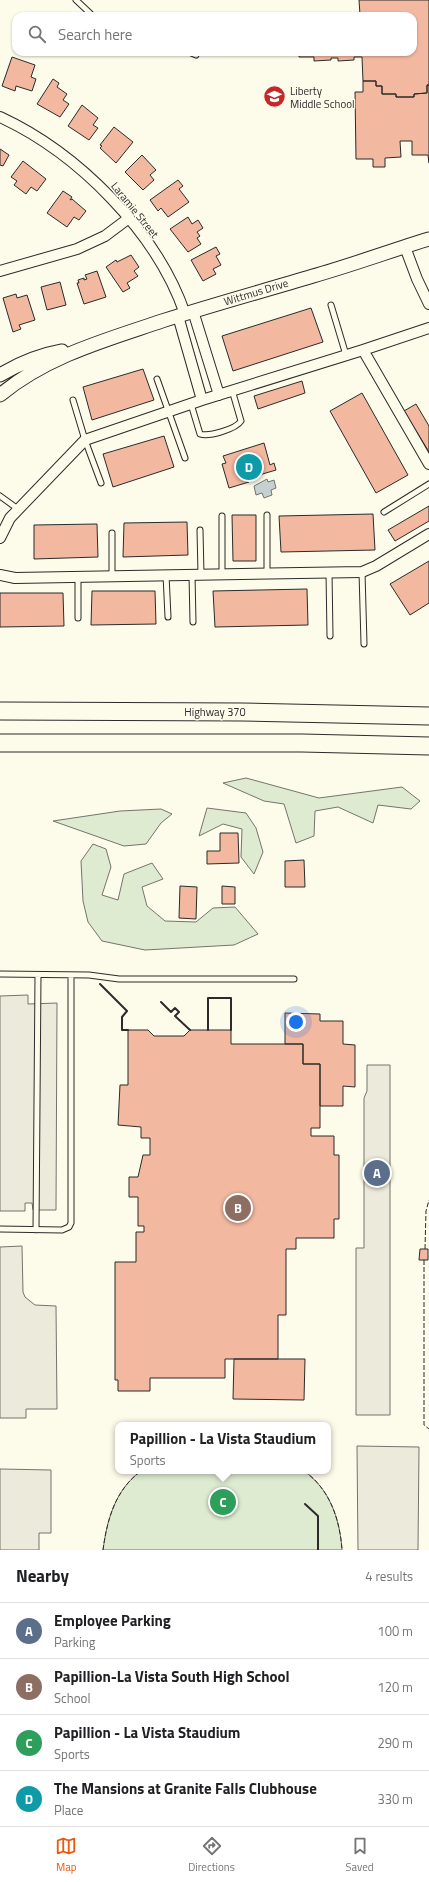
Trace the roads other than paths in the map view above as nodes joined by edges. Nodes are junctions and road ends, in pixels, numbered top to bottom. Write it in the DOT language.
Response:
graph roads {
  1 [pos="76,0"];
  2 [pos="89,12"];
  3 [pos="0,117"];
  4 [pos="129,218"];
  5 [pos="429,239"];
  6 [pos="405,247"];
  7 [pos="0,270"];
  8 [pos="429,304"];
  9 [pos="331,305"];
  10 [pos="185,314"];
  11 [pos="429,328"];
  12 [pos="84,347"];
  13 [pos="363,350"];
  14 [pos="346,355"];
  15 [pos="0,375"];
  16 [pos="157,379"];
  17 [pos="232,390"];
  18 [pos="219,394"];
  19 [pos="0,395"];
  20 [pos="72,400"];
  21 [pos="202,400"];
  22 [pos="192,404"];
  23 [pos="169,412"];
  24 [pos="85,440"];
  25 [pos="185,458"];
  26 [pos="429,464"];
  27 [pos="102,483"];
  28 [pos="429,484"];
  29 [pos="0,496"];
  30 [pos="18,509"];
  31 [pos="384,512"];
  32 [pos="267,515"];
  33 [pos="222,516"];
  34 [pos="200,530"];
  35 [pos="112,533"];
  36 [pos="429,534"];
  37 [pos="0,538"];
  38 [pos="329,572"];
  39 [pos="362,572"];
  40 [pos="267,573"];
  41 [pos="222,574"];
  42 [pos="0,575"];
  43 [pos="166,575"];
  44 [pos="197,575"];
  45 [pos="112,576"];
  46 [pos="78,577"];
  47 [pos="168,617"];
  48 [pos="78,618"];
  49 [pos="193,622"];
  50 [pos="330,636"];
  51 [pos="364,644"];
  52 [pos="0,711"];
  53 [pos="429,716"];
  54 [pos="0,743"];
  55 [pos="429,746"];
  56 [pos="0,974"];
  57 [pos="38,974"];
  58 [pos="71,974"];
  59 [pos="294,979"];
  60 [pos="0,1229"];
  61 [pos="36,1230"];
  1 -- 2 [label="lane"];
  3 -- 4 [label="street, Laramie Street"];
  4 -- 7 [label="street"];
  4 -- 10 [label="street, Laramie Street"];
  5 -- 6 [label="street, Wittmus Drive"];
  6 -- 8 [label="street"];
  6 -- 10 [label="street, Wittmus Drive"];
  9 -- 14 [label="lane"];
  10 -- 12 [label="street, Wittmus Drive"];
  10 -- 18 [label="street"];
  10 -- 21 [label="street"];
  11 -- 13 [label="street"];
  12 -- 15 [label="street, Wittmus Drive"];
  12 -- 19 [label="street, Wittmus Drive"];
  13 -- 14 [label="street"];
  13 -- 26 [label="street"];
  14 -- 17 [label="street"];
  16 -- 23 [label="lane"];
  17 -- 18 [label="street"];
  17 -- 22 [label="lane"];
  18 -- 21 [label="street"];
  20 -- 24 [label="lane"];
  21 -- 22 [label="street"];
  22 -- 23 [label="street"];
  23 -- 24 [label="street"];
  23 -- 25 [label="lane"];
  24 -- 27 [label="lane"];
  24 -- 30 [label="street"];
  28 -- 31 [label="lane"];
  29 -- 30 [label="lane"];
  30 -- 37 [label="street"];
  32 -- 40 [label="lane"];
  33 -- 41 [label="lane"];
  34 -- 44 [label="lane"];
  35 -- 45 [label="lane"];
  36 -- 39 [label="street"];
  38 -- 39 [label="street"];
  38 -- 40 [label="street"];
  38 -- 50 [label="lane"];
  39 -- 51 [label="lane"];
  40 -- 41 [label="street"];
  41 -- 44 [label="street"];
  42 -- 46 [label="street"];
  43 -- 44 [label="street"];
  43 -- 45 [label="street"];
  43 -- 47 [label="lane"];
  44 -- 49 [label="lane"];
  45 -- 46 [label="street"];
  46 -- 48 [label="lane"];
  52 -- 53 [label="highway, Highway 370"];
  54 -- 55 [label="highway"];
  56 -- 57 [label="lane"];
  57 -- 58 [label="lane"];
  57 -- 61 [label="lane"];
  58 -- 59 [label="lane"];
  58 -- 61 [label="lane"];
  60 -- 61 [label="lane"];
}
